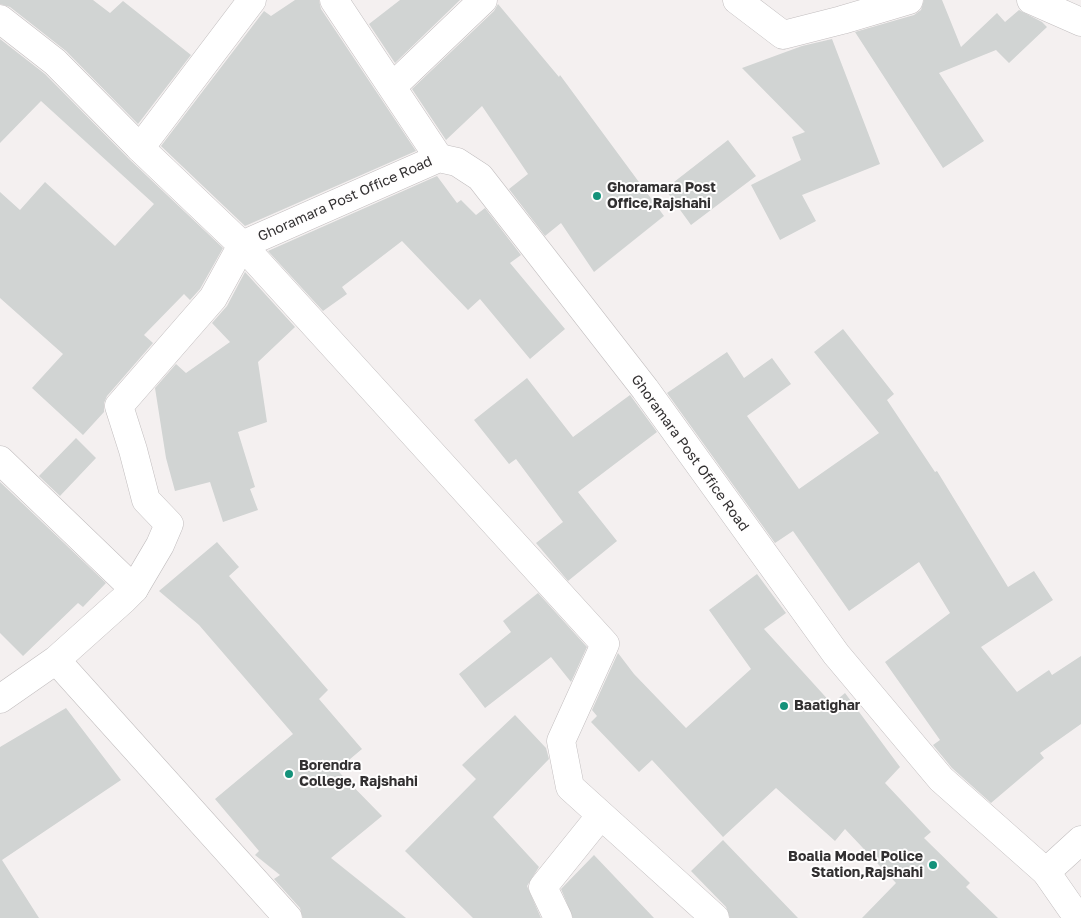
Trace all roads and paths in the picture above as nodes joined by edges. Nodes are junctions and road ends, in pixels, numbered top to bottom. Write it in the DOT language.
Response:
graph roads {
  1 [pos="252,0"];
  2 [pos="334,0"];
  3 [pos="483,0"];
  4 [pos="737,0"];
  5 [pos="910,0"];
  6 [pos="1031,0"];
  7 [pos="0,19"];
  8 [pos="1081,22"];
  9 [pos="392,87"];
  10 [pos="140,148"];
  11 [pos="439,158"];
  12 [pos="242,245"];
  13 [pos="0,460"];
  14 [pos="134,589"];
  15 [pos="56,660"];
  16 [pos="0,699"];
  17 [pos="601,815"];
  18 [pos="1081,840"];
  19 [pos="1046,872"];
  20 [pos="288,918"];
  21 [pos="558,918"];
  22 [pos="715,918"];
  23 [pos="1078,918"];
  1 -- 10 [label="street"];
  2 -- 9 [label="street"];
  3 -- 9 [label="street"];
  4 -- 5 [label="street"];
  6 -- 8 [label="street"];
  7 -- 10 [label="street"];
  9 -- 11 [label="street"];
  10 -- 12 [label="street"];
  11 -- 12 [label="street, Ghoramara Post Office Road"];
  11 -- 19 [label="street, Ghoramara Post Office Road"];
  12 -- 14 [label="street"];
  12 -- 17 [label="street"];
  13 -- 14 [label="street"];
  14 -- 15 [label="street"];
  15 -- 16 [label="street"];
  15 -- 20 [label="street"];
  17 -- 21 [label="street"];
  17 -- 22 [label="street"];
  18 -- 19 [label="street"];
  19 -- 23 [label="street, Ghoramara Post Office Road"];
}
